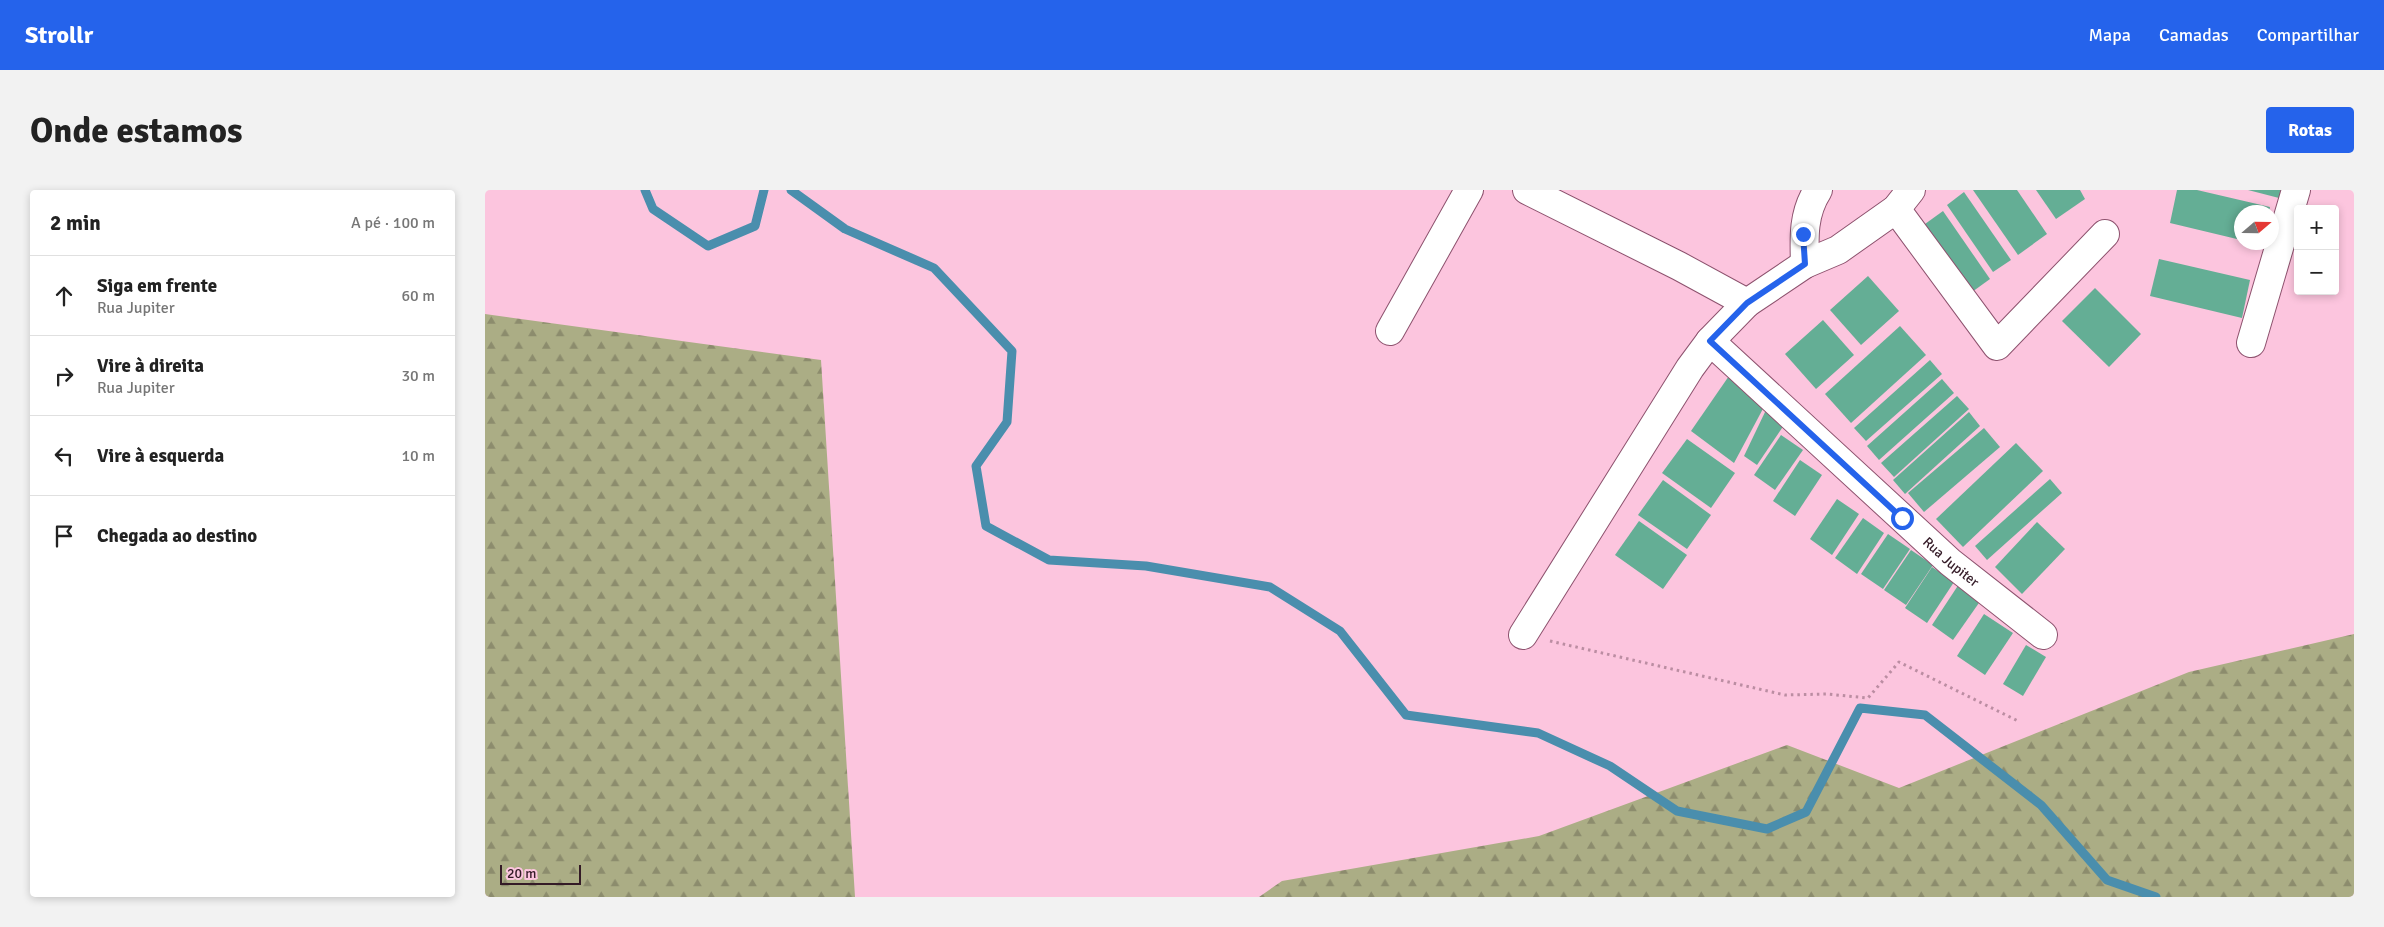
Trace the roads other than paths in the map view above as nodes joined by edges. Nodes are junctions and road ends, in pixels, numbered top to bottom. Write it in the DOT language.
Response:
graph roads {
  1 [pos="1469,190"];
  2 [pos="1527,190"];
  3 [pos="1818,190"];
  4 [pos="2296,190"];
  5 [pos="1903,200"];
  6 [pos="2105,234"];
  7 [pos="1805,264"];
  8 [pos="1747,303"];
  9 [pos="1390,331"];
  10 [pos="1710,341"];
  11 [pos="2251,343"];
  12 [pos="1523,634"];
  13 [pos="2043,635"];
  1 -- 9 [label="street"];
  2 -- 8 [label="street"];
  3 -- 7 [label="street"];
  4 -- 11 [label="street"];
  5 -- 6 [label="street"];
  5 -- 7 [label="street"];
  7 -- 8 [label="street"];
  8 -- 10 [label="street"];
  10 -- 12 [label="street"];
  10 -- 13 [label="street, Rua Jupiter"];
}
